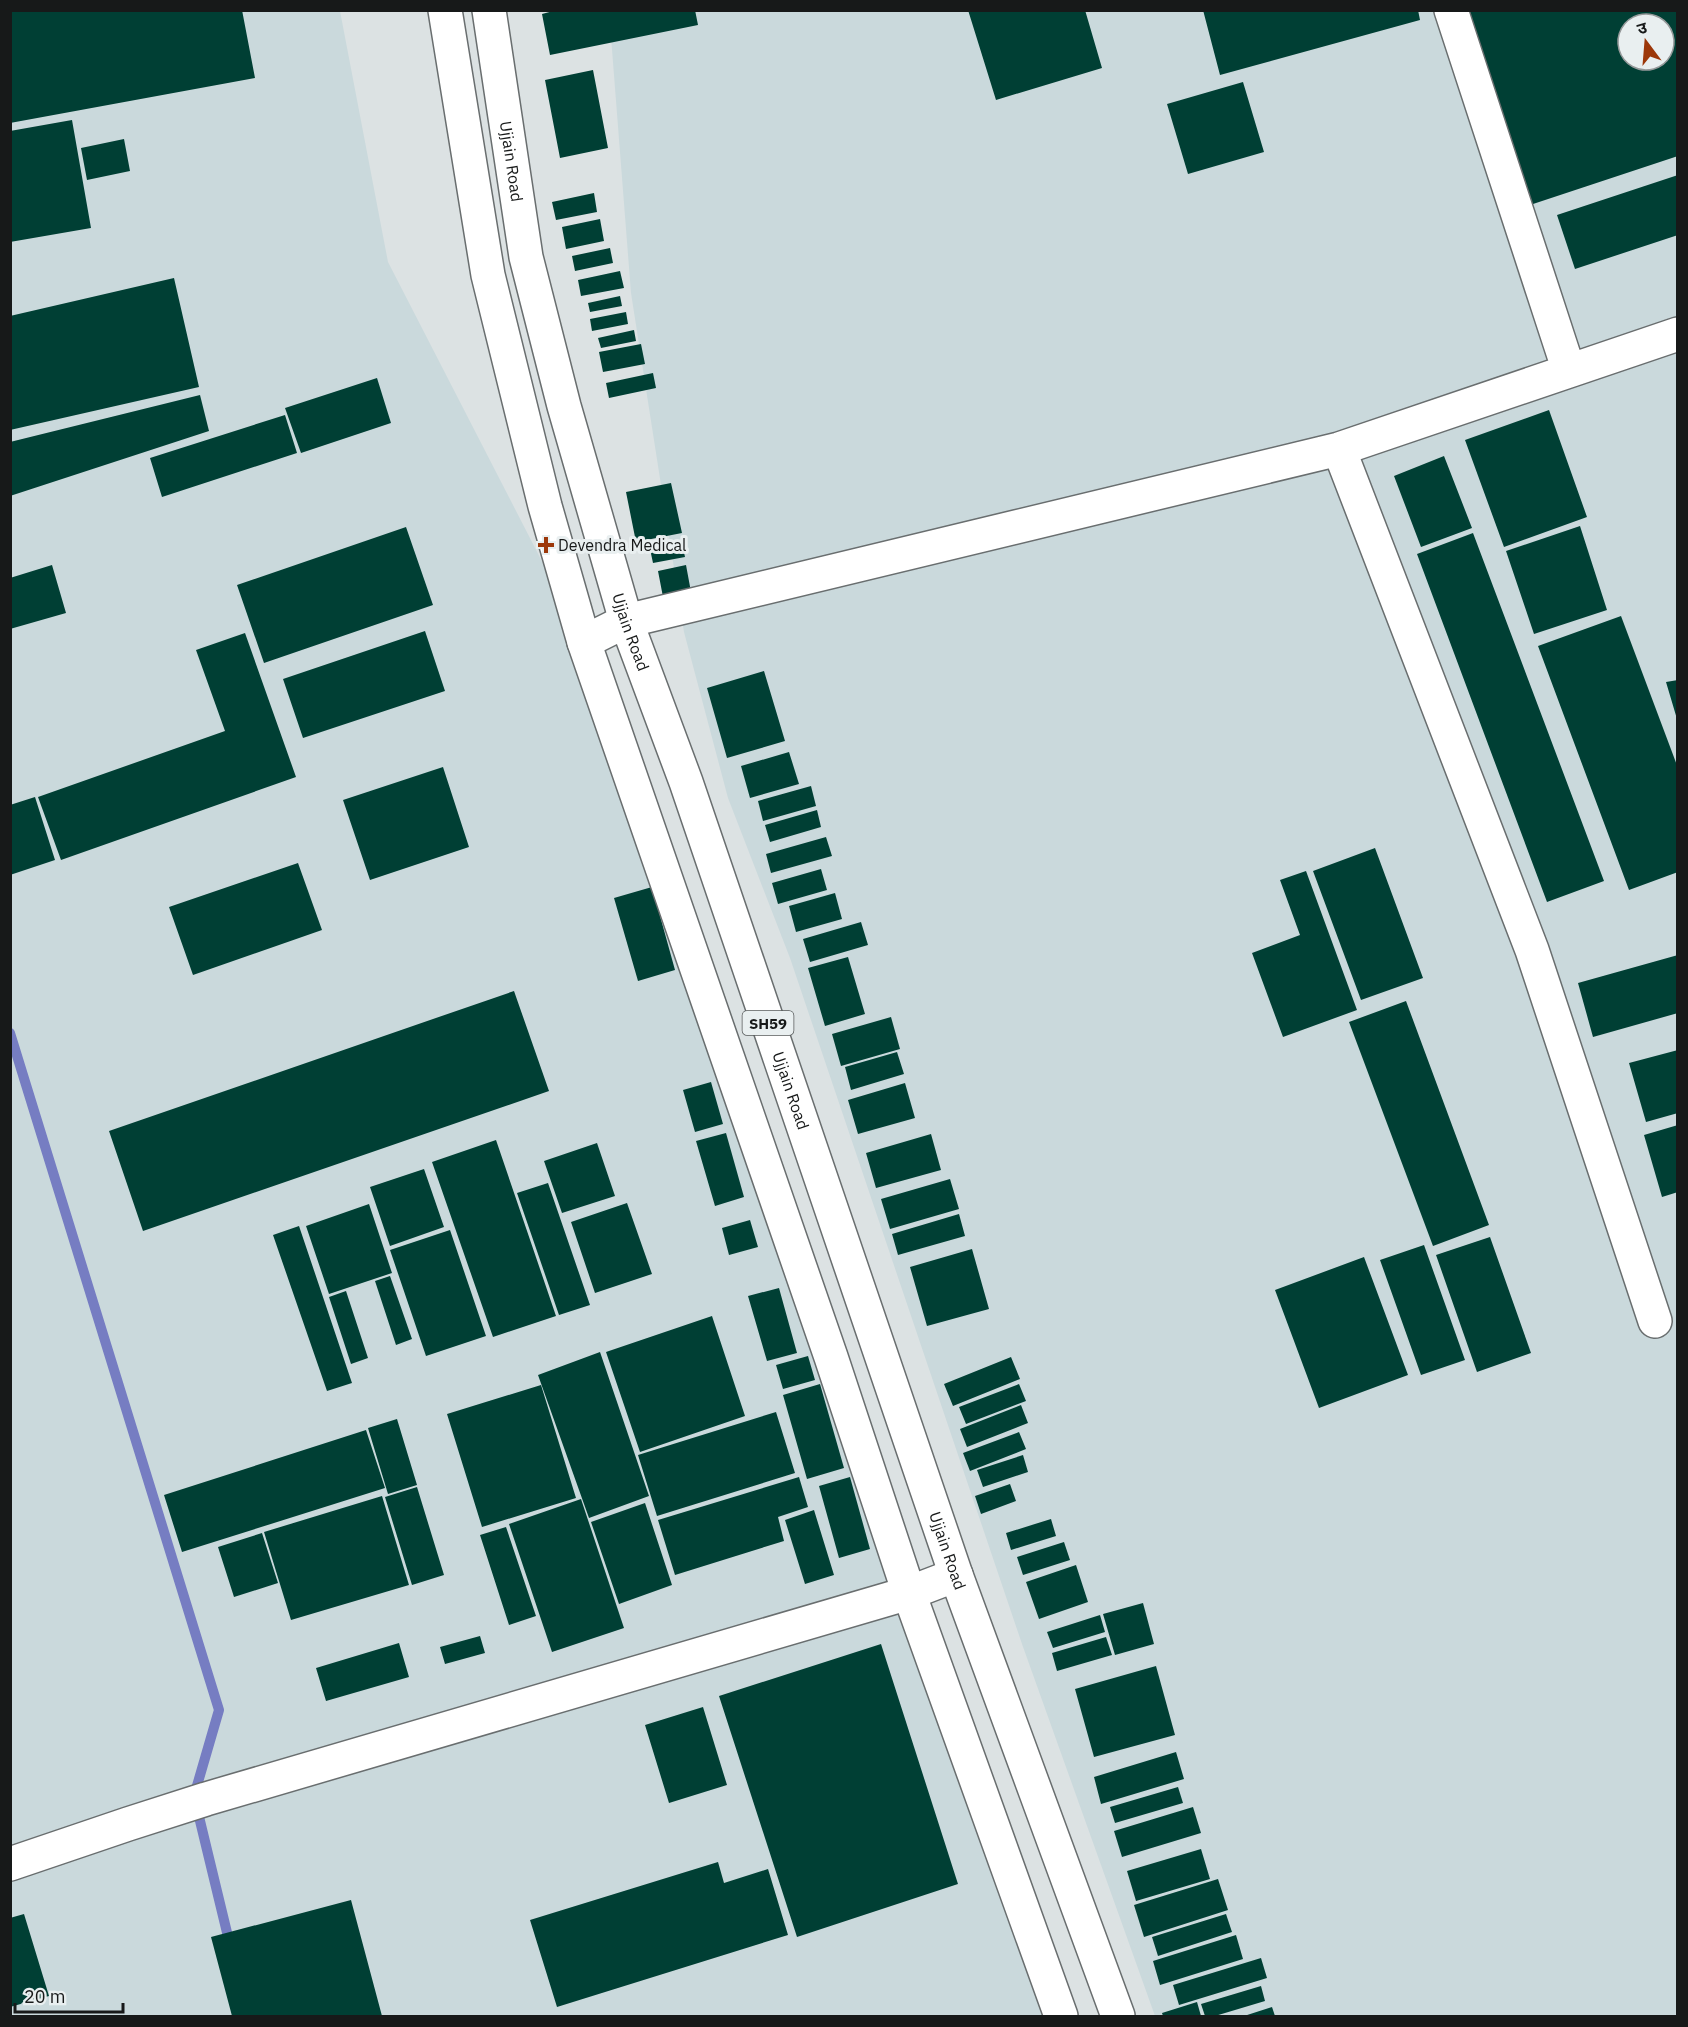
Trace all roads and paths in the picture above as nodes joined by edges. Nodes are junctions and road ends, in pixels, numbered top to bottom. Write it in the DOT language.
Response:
graph roads {
  1 [pos="446,10"];
  2 [pos="489,10"];
  3 [pos="1451,10"];
  4 [pos="1677,334"];
  5 [pos="1569,371"];
  6 [pos="1339,449"];
  7 [pos="626,621"];
  8 [pos="584,642"];
  9 [pos="1655,1321"];
  10 [pos="956,1575"];
  11 [pos="909,1593"];
  12 [pos="10,1864"];
  13 [pos="1061,2016"];
  14 [pos="1118,2016"];
  1 -- 8 [label="main road, SH59"];
  2 -- 7 [label="main road, Ujjain Road / SH59"];
  3 -- 5 [label="main road"];
  4 -- 5 [label="main road"];
  5 -- 6 [label="main road"];
  6 -- 7 [label="main road"];
  6 -- 9 [label="main road"];
  7 -- 8 [label="main road"];
  7 -- 10 [label="main road, Ujjain Road / SH59"];
  8 -- 11 [label="main road, SH59"];
  10 -- 11 [label="main road"];
  10 -- 14 [label="main road, Ujjain Road / SH59"];
  11 -- 12 [label="main road"];
  11 -- 13 [label="main road, SH59"];
}
